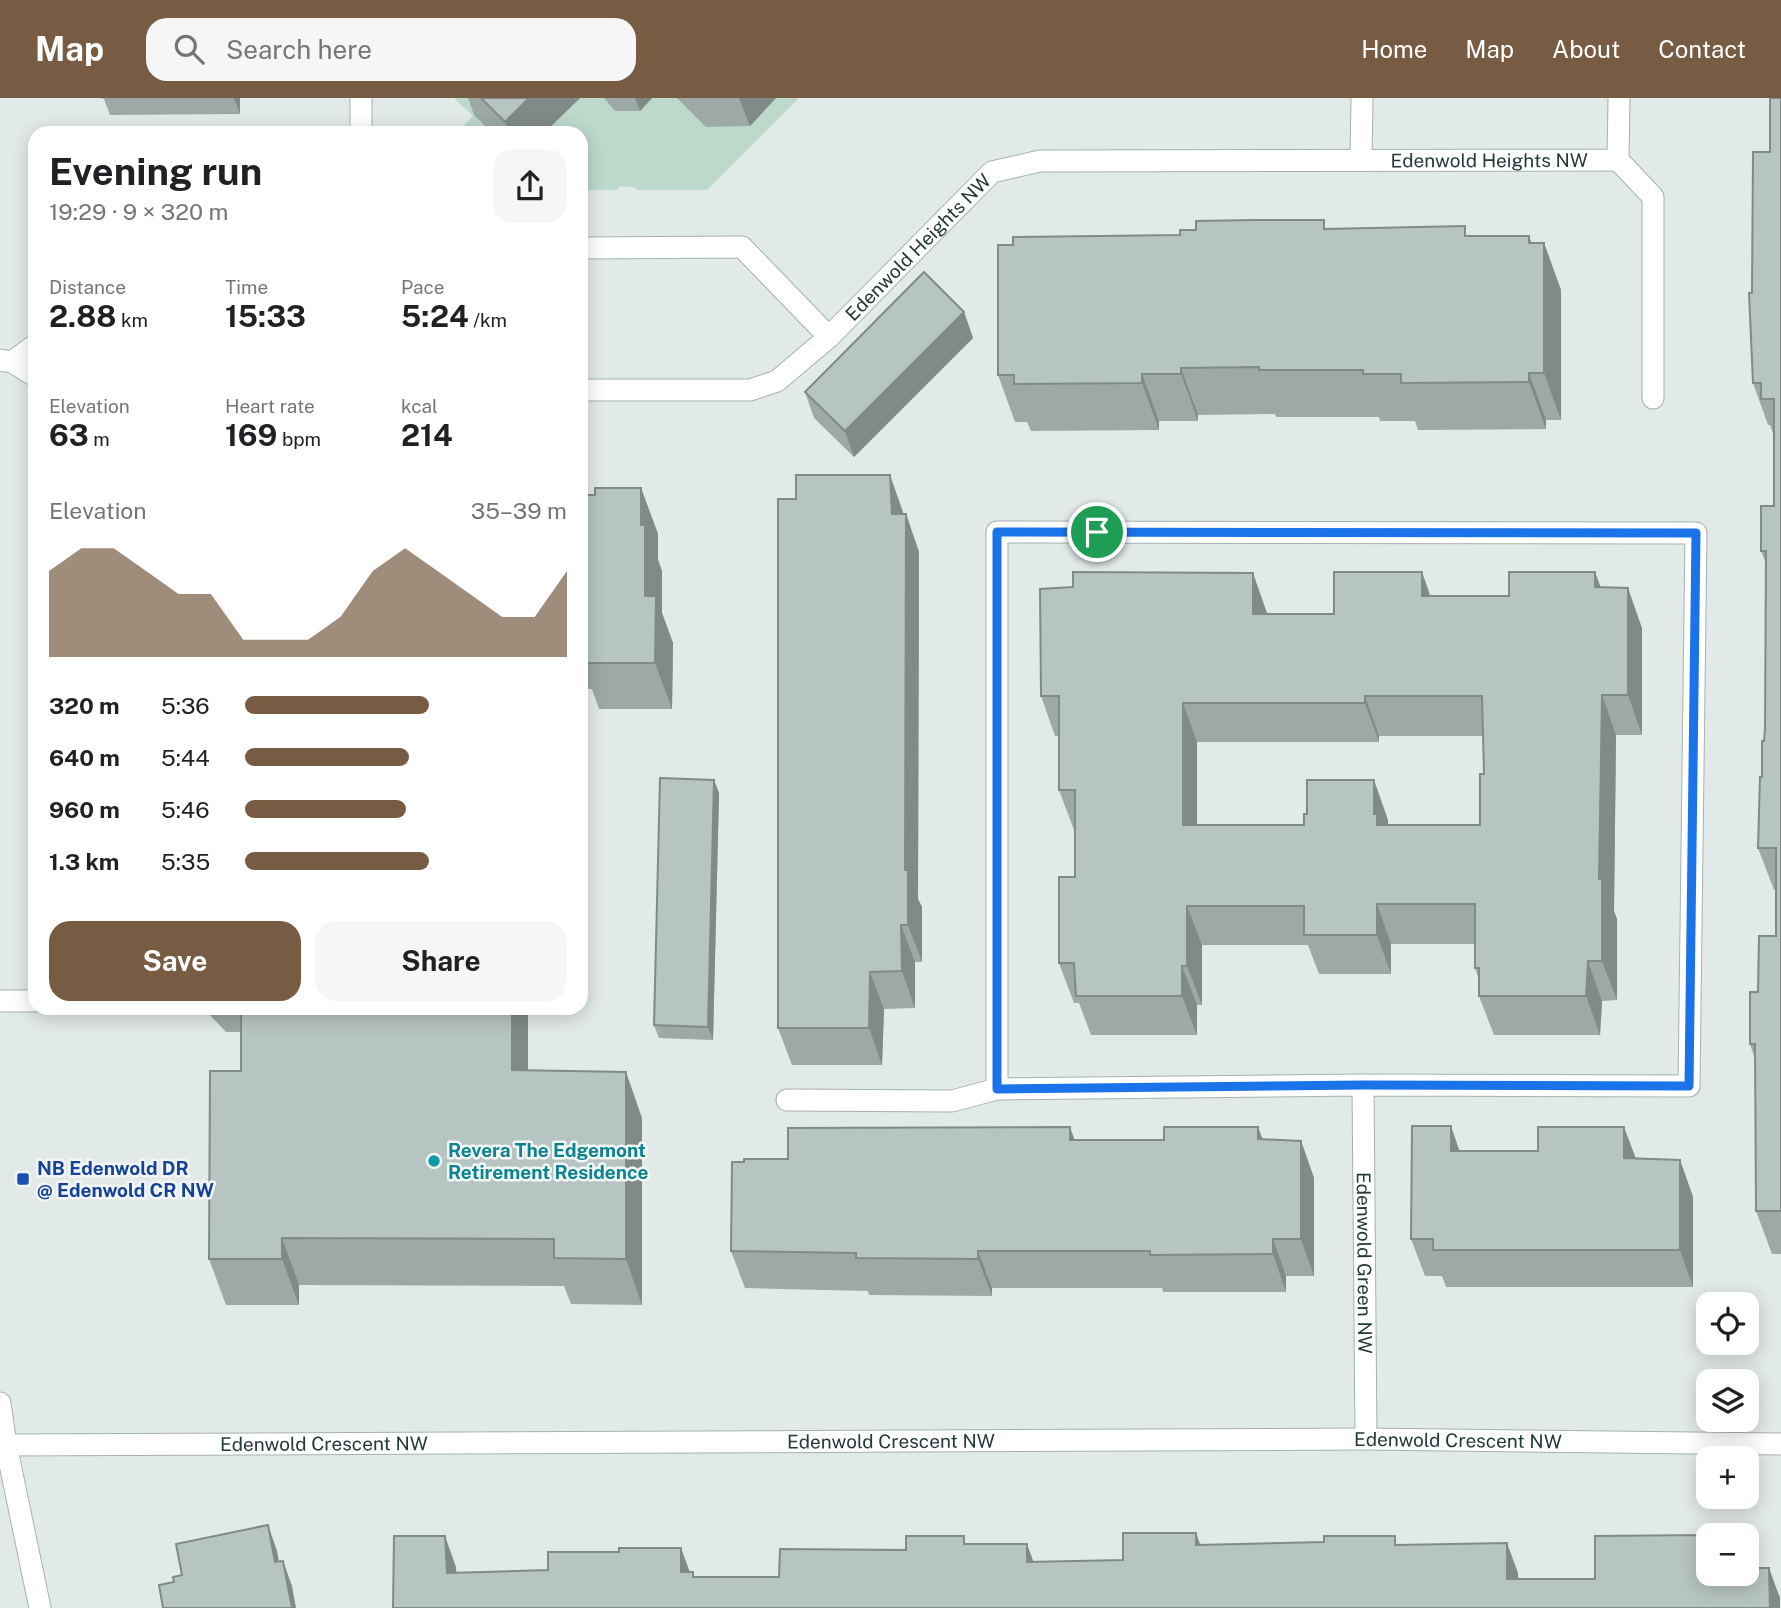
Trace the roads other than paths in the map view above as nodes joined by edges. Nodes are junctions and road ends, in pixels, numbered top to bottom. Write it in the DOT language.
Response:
graph roads {
  1 [pos="361,98"];
  2 [pos="1362,98"];
  3 [pos="1619,98"];
  4 [pos="361,126"];
  5 [pos="1361,160"];
  6 [pos="1618,160"];
  7 [pos="588,248"];
  8 [pos="829,337"];
  9 [pos="28,349"];
  10 [pos="6,361"];
  11 [pos="28,372"];
  12 [pos="588,390"];
  13 [pos="1653,398"];
  14 [pos="28,1001"];
  15 [pos="0,1002"];
  16 [pos="1363,1085"];
  17 [pos="997,1089"];
  18 [pos="788,1100"];
  19 [pos="0,1403"];
  20 [pos="1366,1439"];
  21 [pos="1781,1444"];
  22 [pos="3,1445"];
  23 [pos="40,1608"];
  1 -- 4 [label="street"];
  2 -- 5 [label="street"];
  3 -- 6 [label="street"];
  5 -- 6 [label="street, Edenwold Heights NW"];
  5 -- 8 [label="street, Edenwold Heights NW"];
  6 -- 13 [label="street"];
  7 -- 8 [label="street"];
  8 -- 12 [label="street, Edenwold Heights NW"];
  9 -- 10 [label="street"];
  10 -- 11 [label="street"];
  14 -- 15 [label="street"];
  16 -- 17 [label="street"];
  16 -- 17 [label="street"];
  16 -- 20 [label="street, Edenwold Green NW"];
  17 -- 18 [label="street"];
  19 -- 22 [label="street"];
  20 -- 21 [label="street, Edenwold Crescent NW"];
  20 -- 22 [label="street, Edenwold Crescent NW"];
  22 -- 23 [label="street"];
}
